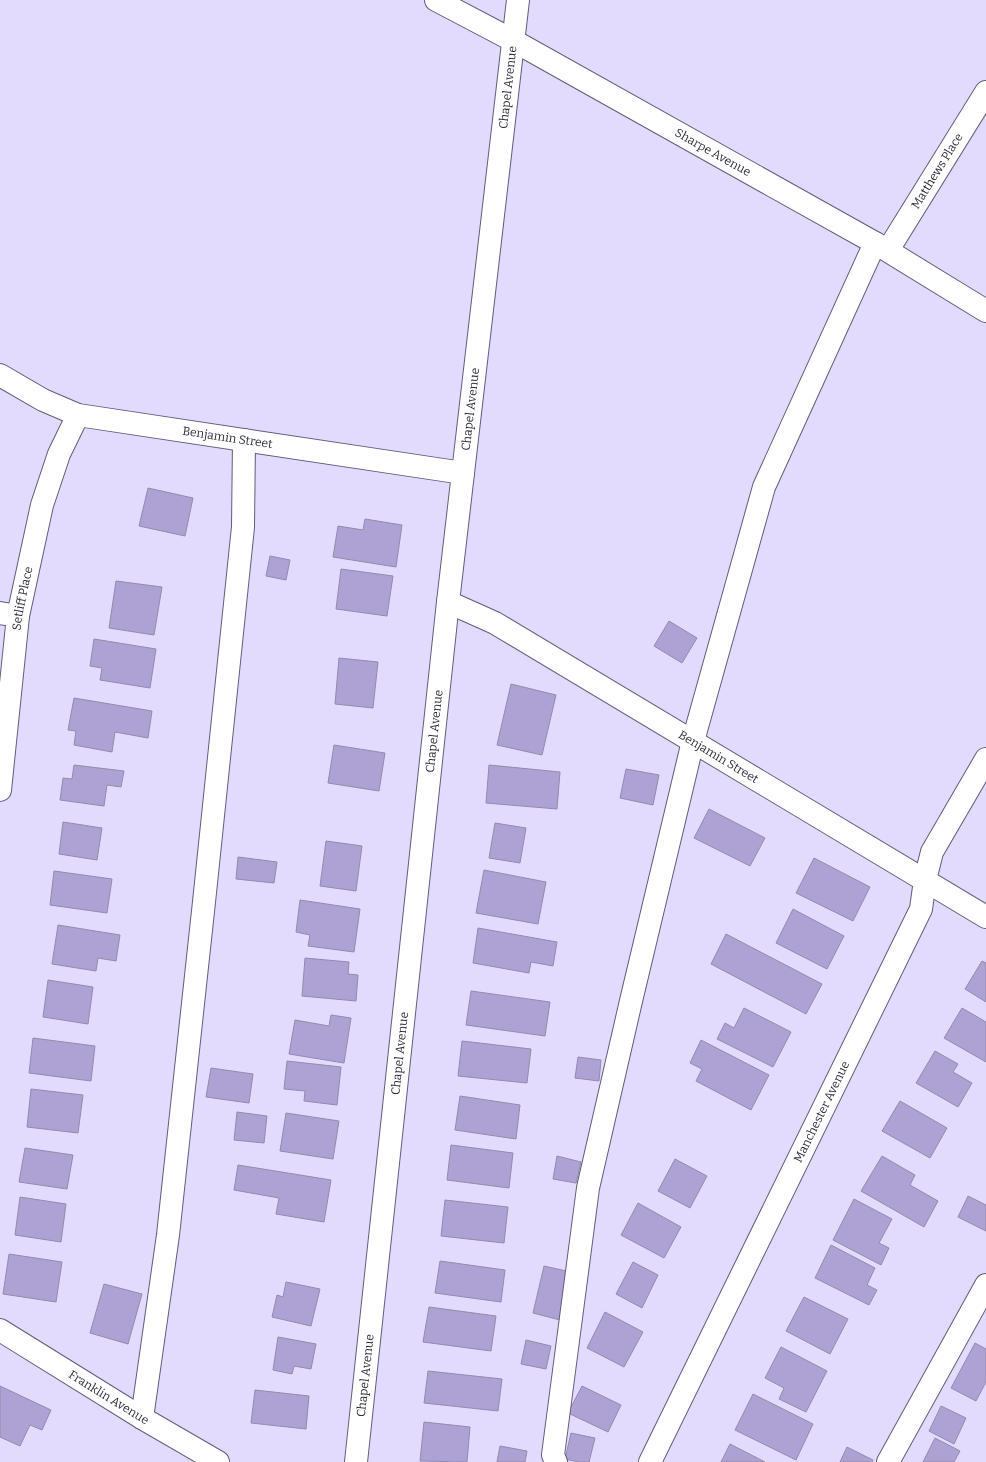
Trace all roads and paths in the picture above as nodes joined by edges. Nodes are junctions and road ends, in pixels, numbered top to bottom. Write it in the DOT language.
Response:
graph roads {
  1 [pos="436,0"];
  2 [pos="518,0"];
  3 [pos="514,40"];
  4 [pos="986,92"];
  5 [pos="881,247"];
  6 [pos="986,311"];
  7 [pos="0,375"];
  8 [pos="78,415"];
  9 [pos="244,440"];
  10 [pos="463,473"];
  11 [pos="448,602"];
  12 [pos="9,615"];
  13 [pos="693,741"];
  14 [pos="986,759"];
  15 [pos="0,790"];
  16 [pos="925,880"];
  17 [pos="986,917"];
  18 [pos="986,1285"];
  19 [pos="0,1330"];
  20 [pos="142,1418"];
  21 [pos="218,1462"];
  22 [pos="356,1462"];
  23 [pos="556,1462"];
  24 [pos="650,1462"];
  25 [pos="888,1462"];
  1 -- 3 [label="street, Sharpe Avenue"];
  2 -- 3 [label="street, Chapel Avenue"];
  3 -- 5 [label="street, Sharpe Avenue"];
  3 -- 10 [label="street, Chapel Avenue"];
  4 -- 5 [label="street, Matthews Place"];
  5 -- 6 [label="street, Sharpe Avenue"];
  5 -- 13 [label="street, Matthews Place"];
  7 -- 8 [label="street, Benjamin Street"];
  8 -- 9 [label="street, Benjamin Street"];
  8 -- 12 [label="street, Setliff Place"];
  9 -- 10 [label="street, Benjamin Street"];
  9 -- 20 [label="street"];
  10 -- 11 [label="street, Chapel Avenue"];
  11 -- 13 [label="street, Benjamin Street"];
  11 -- 22 [label="street, Chapel Avenue"];
  12 -- 15 [label="street, Setliff Place"];
  13 -- 16 [label="street, Benjamin Street"];
  13 -- 23 [label="street, Matthews Place"];
  14 -- 16 [label="street, Manchester Avenue"];
  16 -- 17 [label="street, Benjamin Street"];
  16 -- 24 [label="street, Manchester Avenue"];
  18 -- 25 [label="street"];
  19 -- 20 [label="street, Franklin Avenue"];
  20 -- 21 [label="street, Franklin Avenue"];
}
